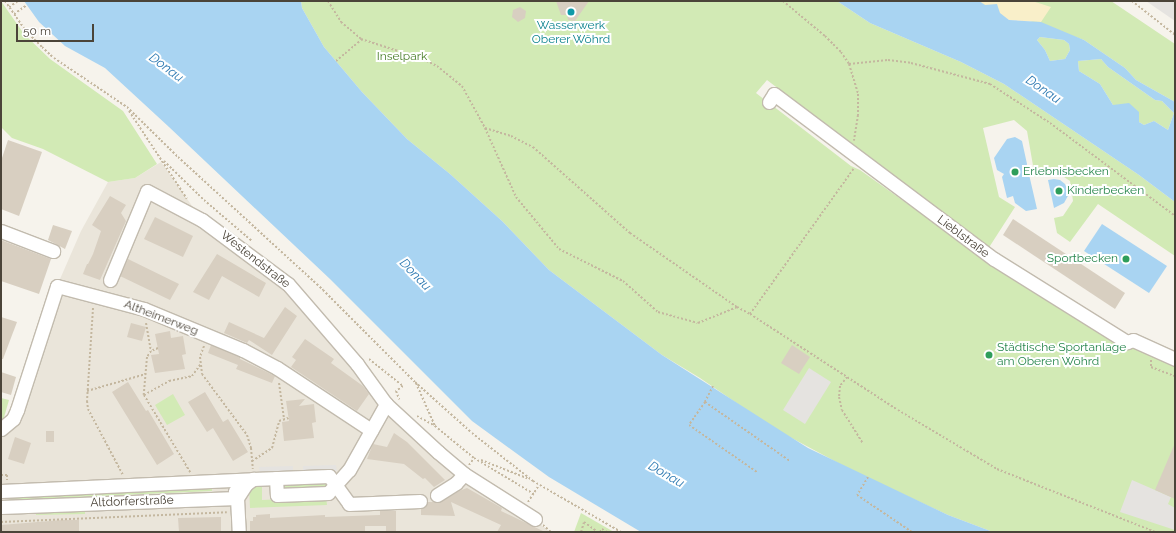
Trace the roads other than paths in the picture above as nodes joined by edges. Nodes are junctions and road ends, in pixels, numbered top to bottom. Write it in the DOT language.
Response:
graph roads {
  1 [pos="768,102"];
  2 [pos="1,232"];
  3 [pos="53,251"];
  4 [pos="110,280"];
  5 [pos="1175,359"];
  6 [pos="386,404"];
  7 [pos="1,429"];
  8 [pos="371,430"];
  9 [pos="464,474"];
  10 [pos="253,479"];
  11 [pos="223,480"];
  12 [pos="334,486"];
  13 [pos="1,491"];
  14 [pos="437,495"];
  15 [pos="237,498"];
  16 [pos="420,501"];
  17 [pos="1,507"];
  18 [pos="535,519"];
  19 [pos="239,532"];
  1 -- 5 [label="street, Lieblstraße"];
  2 -- 3 [label="street"];
  4 -- 6 [label="street, Westendstraße"];
  6 -- 8 [label="street"];
  6 -- 9 [label="street, Westendstraße"];
  7 -- 8 [label="street, Altheimerweg"];
  8 -- 12 [label="street"];
  9 -- 14 [label="street"];
  9 -- 18 [label="street, Westendstraße"];
  10 -- 11 [label="street, Altdorferstraße"];
  10 -- 12 [label="street, Altdorferstraße"];
  10 -- 15 [label="street"];
  11 -- 13 [label="street, Altdorferstraße"];
  11 -- 15 [label="street"];
  12 -- 16 [label="street, Altdorferstraße"];
  15 -- 17 [label="street, Altdorferstraße"];
  15 -- 19 [label="street"];
}
